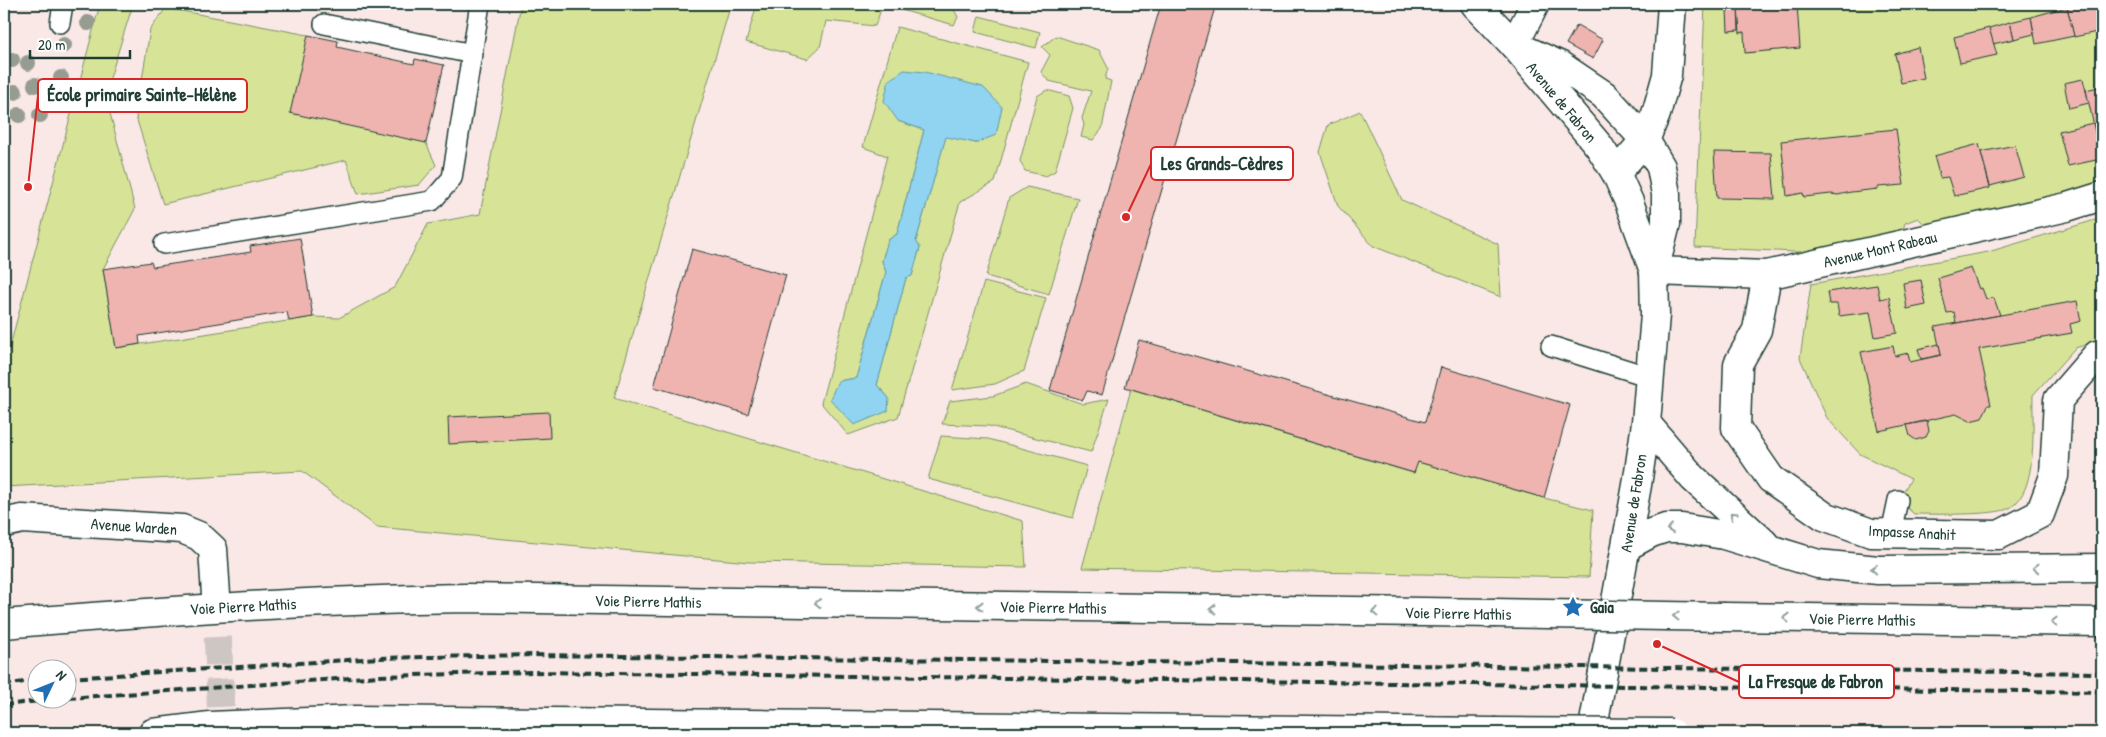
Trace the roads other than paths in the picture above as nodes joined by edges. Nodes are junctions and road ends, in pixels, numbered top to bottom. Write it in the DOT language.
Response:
graph roads {
  1 [pos="63,4"];
  2 [pos="480,4"];
  3 [pos="1475,4"];
  4 [pos="1535,4"];
  5 [pos="1672,4"];
  6 [pos="60,23"];
  7 [pos="324,24"];
  8 [pos="1514,45"];
  9 [pos="473,54"];
  10 [pos="1645,140"];
  11 [pos="1616,173"];
  12 [pos="2102,196"];
  13 [pos="164,244"];
  14 [pos="1654,271"];
  15 [pos="1767,275"];
  16 [pos="1551,346"];
  17 [pos="2102,354"];
  18 [pos="1650,377"];
  19 [pos="1646,423"];
  20 [pos="1898,500"];
  21 [pos="4,523"];
  22 [pos="1891,533"];
  23 [pos="1627,546"];
  24 [pos="1768,548"];
  25 [pos="2102,568"];
  26 [pos="216,595"];
  27 [pos="2102,622"];
  28 [pos="4,624"];
  29 [pos="153,733"];
  30 [pos="1592,733"];
  31 [pos="1672,733"];
  1 -- 6 [label="lane"];
  2 -- 9 [label="lane"];
  3 -- 8 [label="main road, Avenue de Fabron"];
  4 -- 8 [label="main road"];
  5 -- 10 [label="main road"];
  7 -- 9 [label="lane"];
  8 -- 10 [label="main road, Avenue de Fabron"];
  8 -- 11 [label="main road, Avenue de Fabron"];
  9 -- 13 [label="lane"];
  10 -- 11 [label="main road"];
  10 -- 14 [label="main road, Avenue de Fabron"];
  11 -- 14 [label="main road, Avenue de Fabron"];
  12 -- 15 [label="main road, Avenue Mont Rabeau"];
  14 -- 15 [label="main road, Avenue Mont Rabeau"];
  14 -- 18 [label="main road, Avenue de Fabron"];
  15 -- 22 [label="main road, Impasse Anahit"];
  16 -- 18 [label="lane"];
  17 -- 22 [label="main road, Impasse Anahit"];
  18 -- 19 [label="main road, Avenue de Fabron"];
  19 -- 23 [label="main road, Avenue de Fabron"];
  24 -- 19 [label="main road, one-way"];
  20 -- 22 [label="lane"];
  21 -- 26 [label="main road, Avenue Warden"];
  24 -- 23 [label="main road, one-way"];
  23 -- 30 [label="main road, Avenue de Fabron"];
  25 -- 24 [label="main road, one-way"];
  27 -- 28 [label="main road, Voie Pierre Mathis, one-way, bridge"];
  29 -- 31 [label="main road, bridge"];
}
